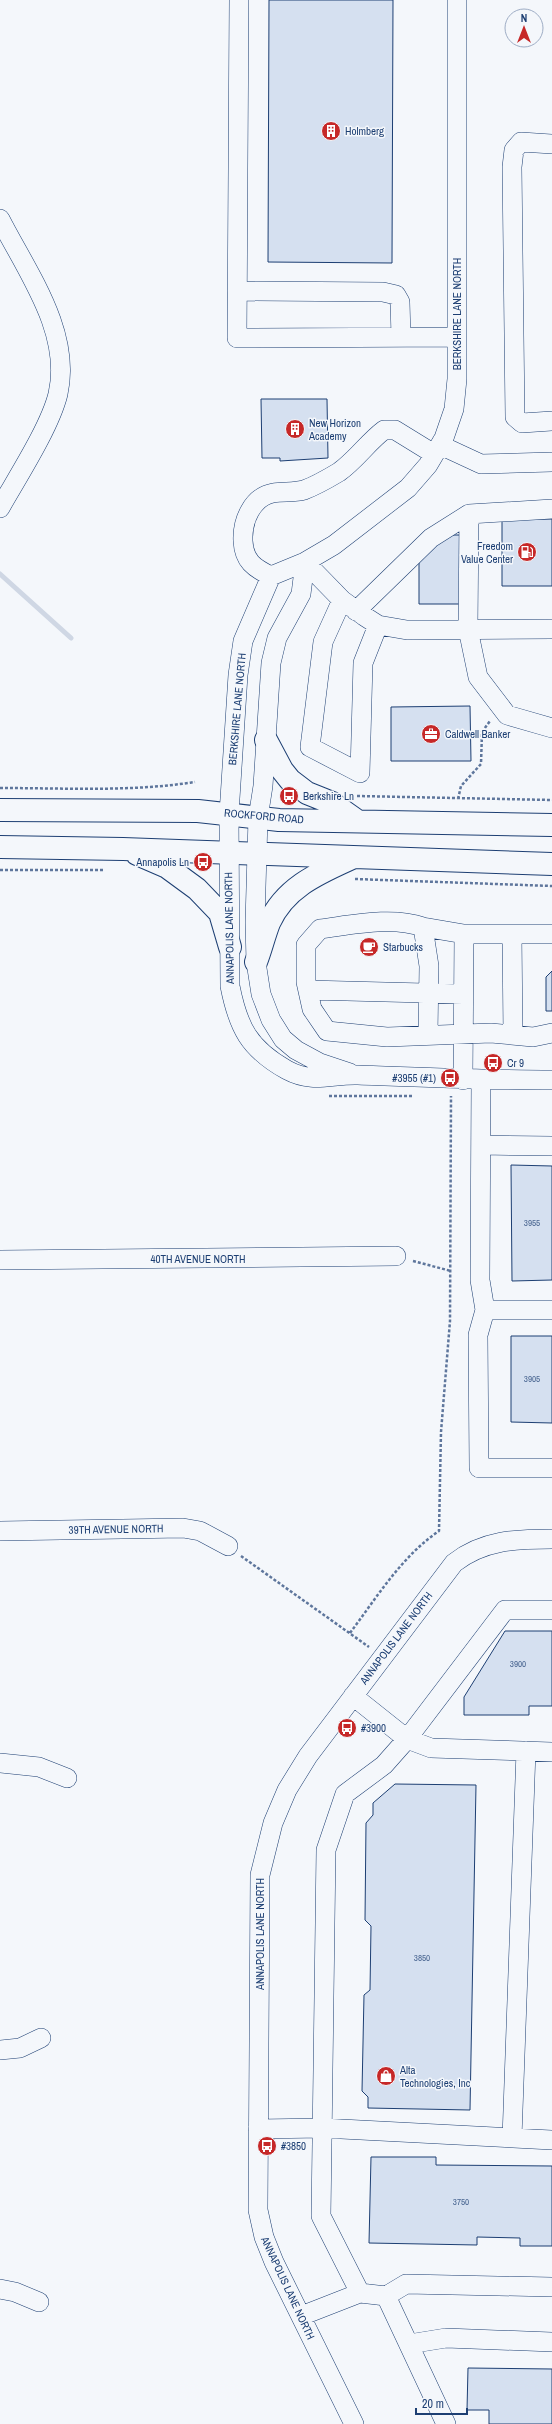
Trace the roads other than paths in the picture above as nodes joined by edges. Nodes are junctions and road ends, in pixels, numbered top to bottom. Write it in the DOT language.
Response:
graph roads {
  1 [pos="239,0"];
  2 [pos="457,0"];
  3 [pos="552,144"];
  4 [pos="0,219"];
  5 [pos="237,291"];
  6 [pos="401,337"];
  7 [pos="457,337"];
  8 [pos="552,421"];
  9 [pos="437,450"];
  10 [pos="552,462"];
  11 [pos="1,507"];
  12 [pos="552,509"];
  13 [pos="469,514"];
  14 [pos="305,562"];
  15 [pos="271,576"];
  16 [pos="349,605"];
  17 [pos="378,625"];
  18 [pos="552,629"];
  19 [pos="468,630"];
  20 [pos="552,728"];
  21 [pos="266,740"];
  22 [pos="0,810"];
  23 [pos="228,814"];
  24 [pos="258,818"];
  25 [pos="356,820"];
  26 [pos="552,825"];
  27 [pos="0,847"];
  28 [pos="123,848"];
  29 [pos="228,852"];
  30 [pos="257,853"];
  31 [pos="357,856"];
  32 [pos="552,864"];
  33 [pos="423,927"];
  34 [pos="464,934"];
  35 [pos="512,934"];
  36 [pos="552,934"];
  37 [pos="230,947"];
  38 [pos="256,962"];
  39 [pos="308,990"];
  40 [pos="429,994"];
  41 [pos="464,994"];
  42 [pos="464,1033"];
  43 [pos="552,1033"];
  44 [pos="428,1035"];
  45 [pos="513,1035"];
  46 [pos="355,1075"];
  47 [pos="463,1080"];
  48 [pos="481,1080"];
  49 [pos="552,1080"];
  50 [pos="481,1145"];
  51 [pos="552,1146"];
  52 [pos="396,1256"];
  53 [pos="0,1260"];
  54 [pos="485,1310"];
  55 [pos="552,1310"];
  56 [pos="552,1468"];
  57 [pos="0,1531"];
  58 [pos="552,1539"];
  59 [pos="228,1546"];
  60 [pos="552,1610"];
  61 [pos="353,1696"];
  62 [pos="407,1739"];
  63 [pos="526,1751"];
  64 [pos="552,1752"];
  65 [pos="0,1763"];
  66 [pos="67,1778"];
  67 [pos="41,2038"];
  68 [pos="0,2050"];
  69 [pos="322,2128"];
  70 [pos="258,2129"];
  71 [pos="512,2138"];
  72 [pos="552,2140"];
  73 [pos="552,2287"];
  74 [pos="0,2289"];
  75 [pos="360,2293"];
  76 [pos="386,2296"];
  77 [pos="39,2302"];
  78 [pos="301,2316"];
  79 [pos="552,2342"];
  80 [pos="409,2344"];
  81 [pos="354,2424"];
  82 [pos="446,2424"];
  1 -- 5 [label="street"];
  2 -- 7 [label="street, BERKSHIRE LANE NORTH"];
  3 -- 8 [label="street"];
  4 -- 11 [label="street"];
  5 -- 6 [label="street"];
  5 -- 6 [label="street"];
  6 -- 7 [label="street"];
  7 -- 9 [label="street, BERKSHIRE LANE NORTH"];
  9 -- 10 [label="street"];
  9 -- 14 [label="street, BERKSHIRE LANE NORTH"];
  9 -- 15 [label="street"];
  12 -- 13 [label="street"];
  13 -- 16 [label="street"];
  13 -- 19 [label="street"];
  14 -- 15 [label="street, BERKSHIRE LANE NORTH"];
  14 -- 16 [label="street"];
  14 -- 21 [label="street"];
  15 -- 23 [label="street, BERKSHIRE LANE NORTH"];
  16 -- 17 [label="street"];
  16 -- 17 [label="street"];
  17 -- 19 [label="street"];
  18 -- 19 [label="street"];
  19 -- 20 [label="street"];
  21 -- 24 [label="street"];
  21 -- 25 [label="main road"];
  22 -- 23 [label="main road, ROCKFORD ROAD"];
  23 -- 24 [label="main road, ROCKFORD ROAD"];
  23 -- 29 [label="street, ANNAPOLIS LANE NORTH"];
  24 -- 25 [label="main road, ROCKFORD ROAD"];
  24 -- 30 [label="street, ANNAPOLIS LANE NORTH"];
  25 -- 26 [label="main road, ROCKFORD ROAD"];
  27 -- 28 [label="main road"];
  28 -- 29 [label="main road"];
  28 -- 37 [label="main road"];
  29 -- 30 [label="main road"];
  29 -- 37 [label="street, ANNAPOLIS LANE NORTH"];
  30 -- 31 [label="main road"];
  30 -- 38 [label="street, ANNAPOLIS LANE NORTH"];
  31 -- 32 [label="main road"];
  31 -- 38 [label="main road"];
  33 -- 34 [label="street"];
  33 -- 39 [label="street"];
  33 -- 40 [label="street"];
  34 -- 35 [label="street"];
  34 -- 41 [label="street"];
  35 -- 36 [label="street"];
  35 -- 45 [label="street"];
  37 -- 46 [label="street, ANNAPOLIS LANE NORTH"];
  38 -- 46 [label="street, ANNAPOLIS LANE NORTH"];
  39 -- 40 [label="street"];
  39 -- 44 [label="street"];
  40 -- 41 [label="street"];
  40 -- 44 [label="street"];
  41 -- 42 [label="street"];
  42 -- 44 [label="street"];
  42 -- 45 [label="street"];
  42 -- 47 [label="street"];
  43 -- 45 [label="street"];
  46 -- 47 [label="street, ANNAPOLIS LANE NORTH"];
  47 -- 48 [label="street, ANNAPOLIS LANE NORTH"];
  48 -- 49 [label="street, ANNAPOLIS LANE NORTH"];
  48 -- 50 [label="street"];
  50 -- 51 [label="street"];
  50 -- 54 [label="street"];
  52 -- 53 [label="street, 40TH AVENUE NORTH"];
  54 -- 55 [label="street"];
  54 -- 56 [label="street"];
  57 -- 59 [label="street, 39TH AVENUE NORTH"];
  58 -- 61 [label="street, ANNAPOLIS LANE NORTH"];
  60 -- 62 [label="street"];
  61 -- 62 [label="street"];
  61 -- 70 [label="street, ANNAPOLIS LANE NORTH"];
  62 -- 63 [label="street"];
  62 -- 69 [label="street"];
  63 -- 64 [label="street"];
  63 -- 71 [label="street"];
  65 -- 66 [label="street"];
  67 -- 68 [label="street"];
  69 -- 70 [label="street"];
  69 -- 71 [label="street"];
  69 -- 75 [label="street"];
  70 -- 78 [label="street, ANNAPOLIS LANE NORTH"];
  71 -- 72 [label="street"];
  73 -- 76 [label="street"];
  74 -- 77 [label="street"];
  75 -- 76 [label="street"];
  75 -- 78 [label="street"];
  76 -- 80 [label="street"];
  78 -- 81 [label="street, ANNAPOLIS LANE NORTH"];
  79 -- 80 [label="street"];
  80 -- 82 [label="street"];
}
